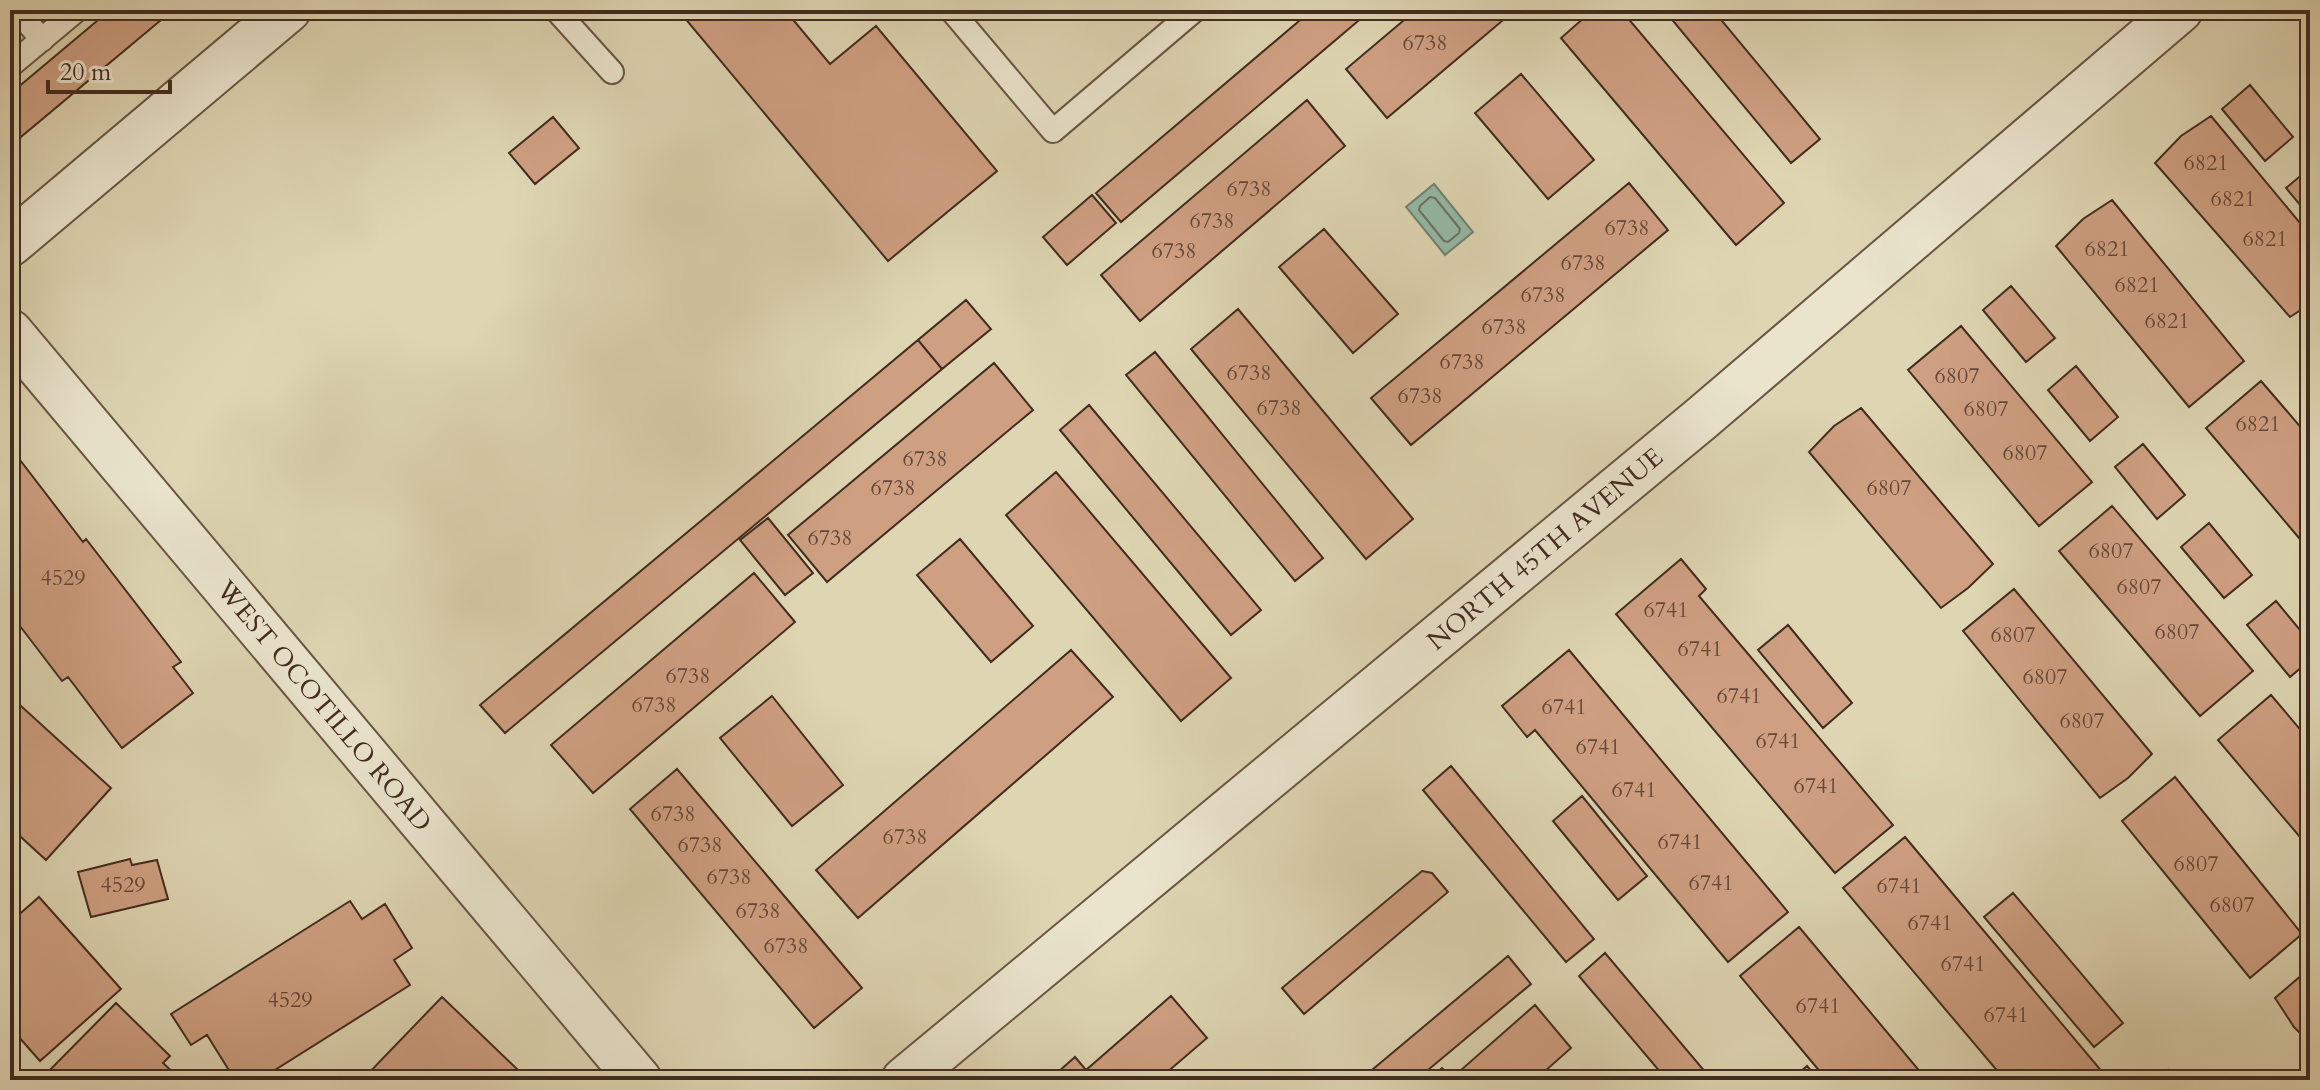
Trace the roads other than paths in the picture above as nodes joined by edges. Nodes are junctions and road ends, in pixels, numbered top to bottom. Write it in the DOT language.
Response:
graph roads {
  1 [pos="17,10"];
  2 [pos="77,10"];
  3 [pos="556,10"];
  4 [pos="951,10"];
  5 [pos="1195,10"];
  6 [pos="2180,10"];
  7 [pos="271,15"];
  8 [pos="42,40"];
  9 [pos="10,66"];
  10 [pos="612,72"];
  11 [pos="10,244"];
  12 [pos="10,332"];
  13 [pos="639,1080"];
  14 [pos="904,1080"];
  1 -- 8 [label="lane"];
  2 -- 8 [label="lane"];
  3 -- 10 [label="lane"];
  4 -- 5 [label="lane"];
  6 -- 14 [label="street, NORTH 45TH AVENUE"];
  7 -- 11 [label="street"];
  8 -- 9 [label="lane"];
  12 -- 13 [label="street, WEST OCOTILLO ROAD"];
}
